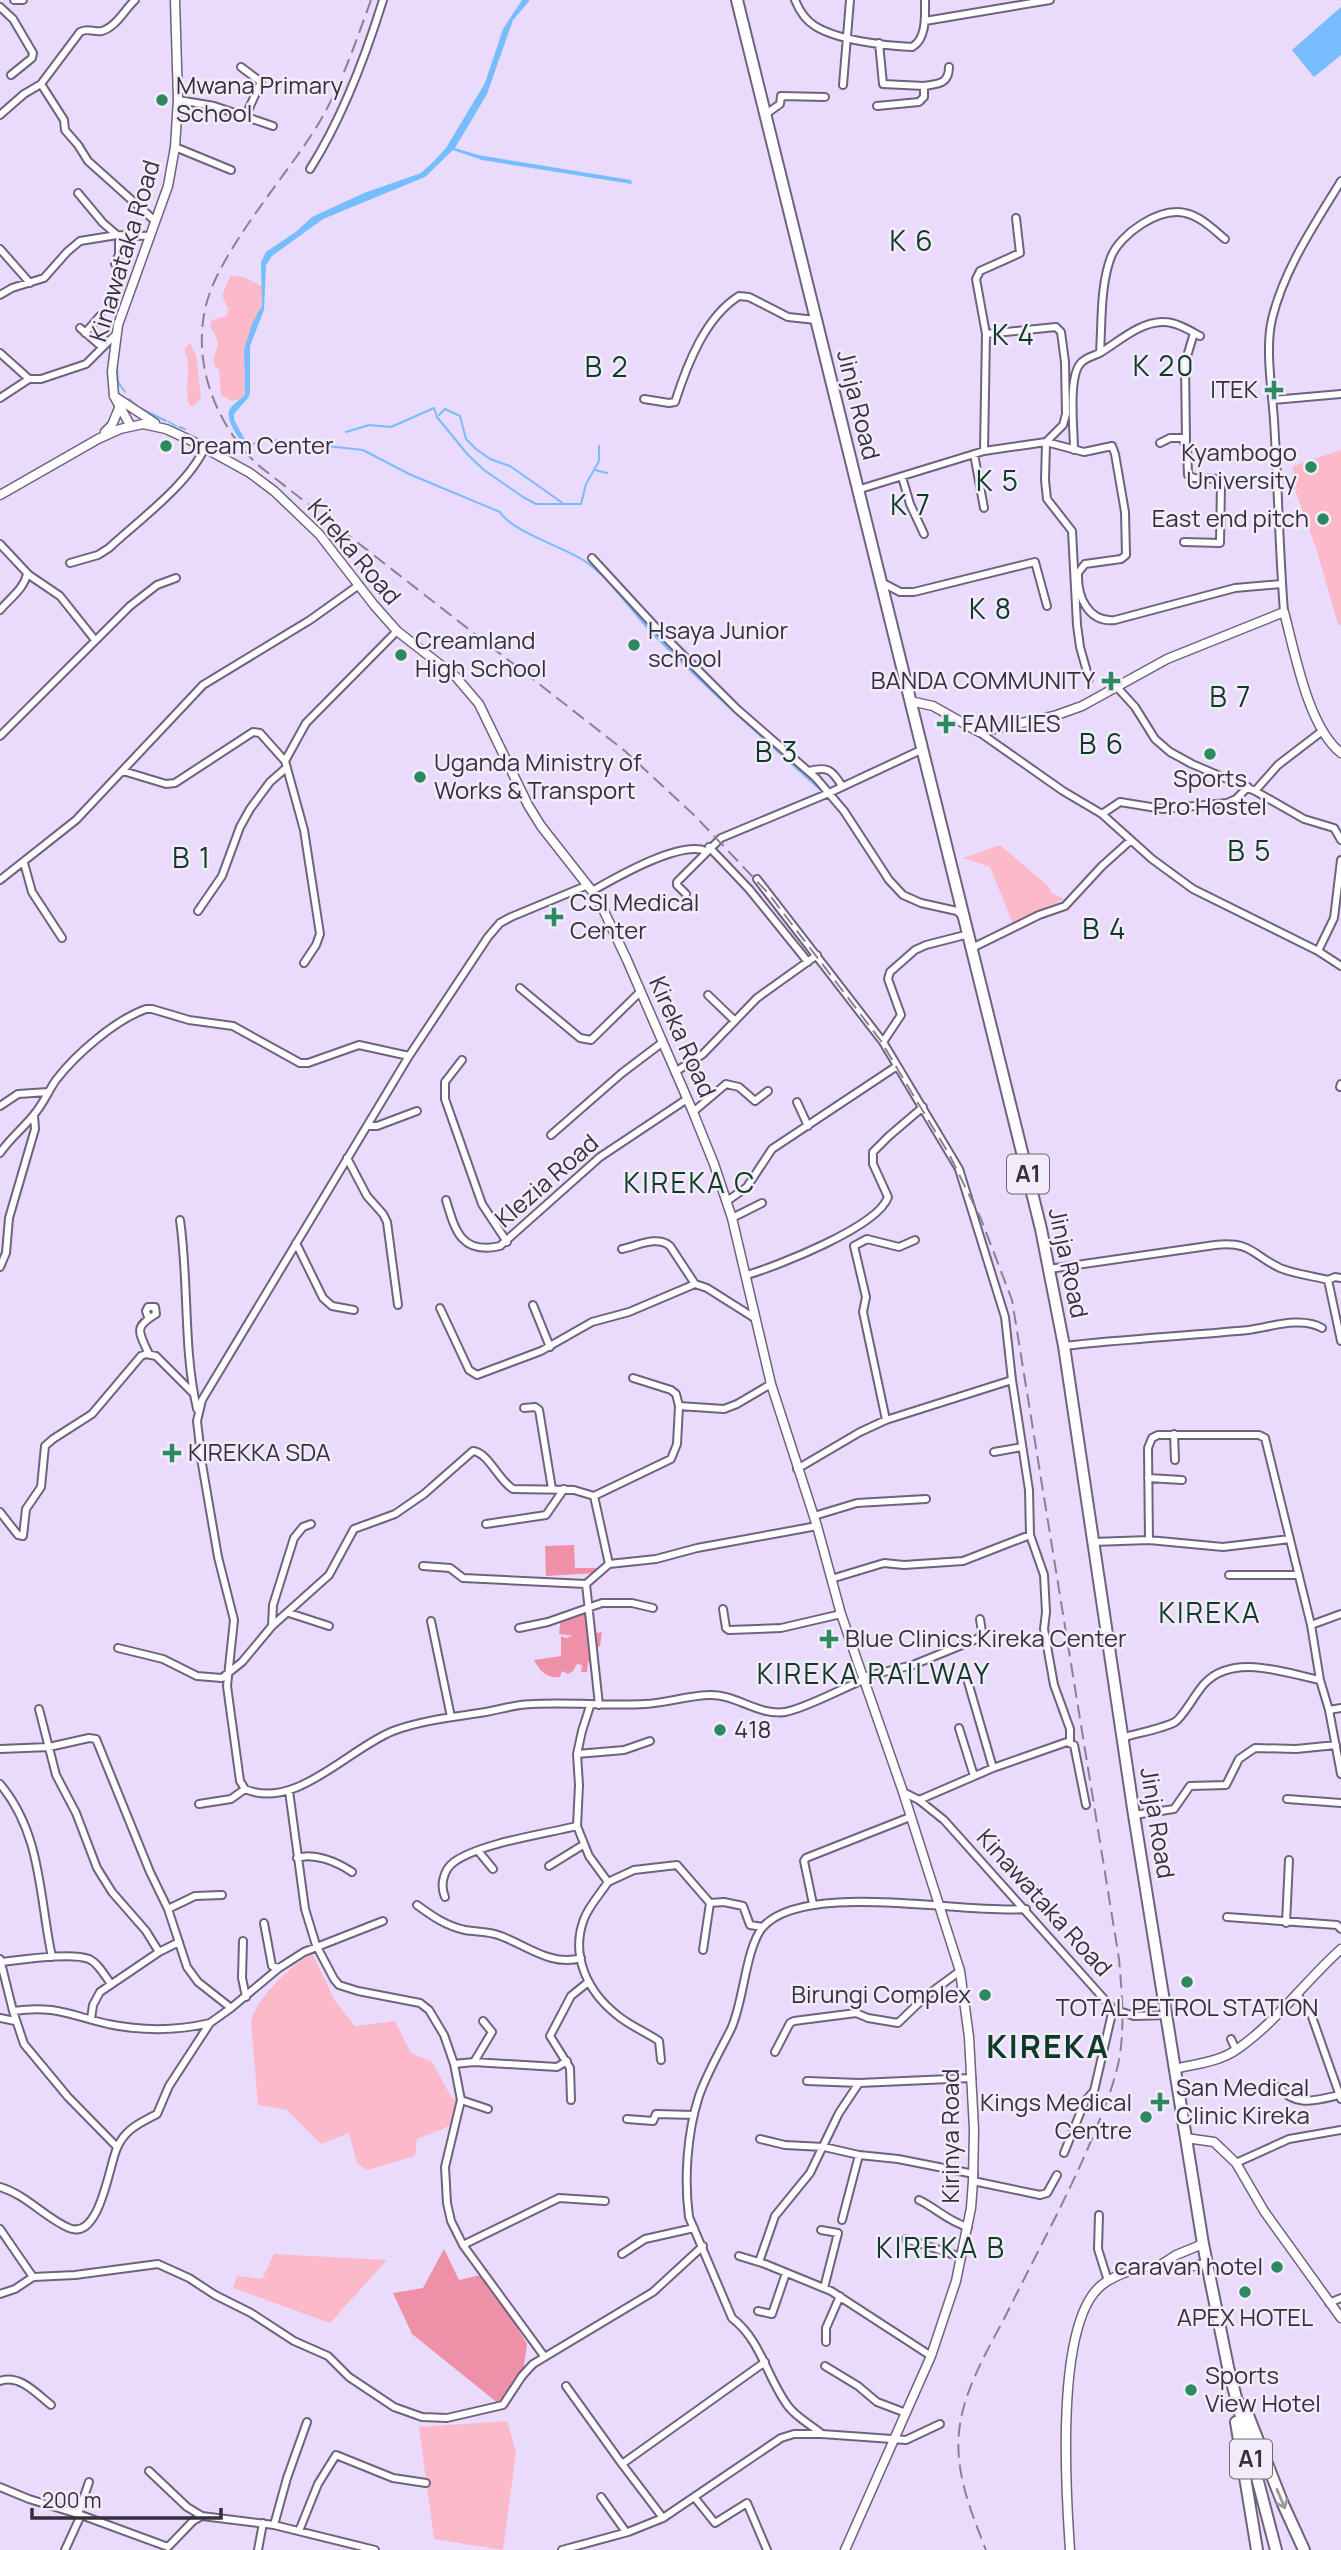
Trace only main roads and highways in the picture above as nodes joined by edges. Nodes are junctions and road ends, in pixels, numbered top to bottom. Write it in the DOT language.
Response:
graph roads {
  1 [pos="175,0"];
  2 [pos="737,0"];
  3 [pos="114,396"];
  4 [pos="119,408"];
  5 [pos="130,425"];
  6 [pos="166,429"];
  7 [pos="98,439"];
  8 [pos="0,495"];
  9 [pos="910,701"];
  10 [pos="1341,753"];
  11 [pos="903,1792"];
  12 [pos="1341,1949"];
  13 [pos="1175,2069"];
  14 [pos="1185,2138"];
  15 [pos="1203,2244"];
  16 [pos="1207,2264"];
  17 [pos="1159,2266"];
  18 [pos="1341,2318"];
  19 [pos="1228,2367"];
  20 [pos="845,2550"];
  21 [pos="1070,2550"];
  22 [pos="1257,2550"];
  23 [pos="1276,2550"];
  24 [pos="1304,2550"];
  1 -- 3 [label="main road, Kinawataka Road"];
  2 -- 9 [label="highway, Jinja Road / A1"];
  3 -- 4 [label="main road, Kinawataka Road"];
  3 -- 6 [label="main road"];
  4 -- 5 [label="main road, Kinawataka Road"];
  4 -- 7 [label="main road"];
  5 -- 6 [label="main road, Kireka Road"];
  5 -- 7 [label="main road, Kireka Road"];
  6 -- 11 [label="main road, Kireka Road"];
  7 -- 8 [label="main road, Kireka Road"];
  9 -- 10 [label="main road"];
  9 -- 13 [label="highway, Jinja Road / A1"];
  11 -- 20 [label="main road, Kirinya Road"];
  12 -- 13 [label="main road"];
  13 -- 14 [label="highway, Jinja Road / A1"];
  14 -- 15 [label="highway, Jinja Road / A1"];
  14 -- 18 [label="main road"];
  15 -- 16 [label="highway, Jinja Road / A1"];
  15 -- 17 [label="main road"];
  16 -- 17 [label="main road"];
  16 -- 19 [label="highway, Jinja Road / A1"];
  17 -- 21 [label="main road"];
  19 -- 22 [label="highway"];
  19 -- 23 [label="highway, Jinja Road / A1"];
  19 -- 24 [label="highway, one-way"];
}
